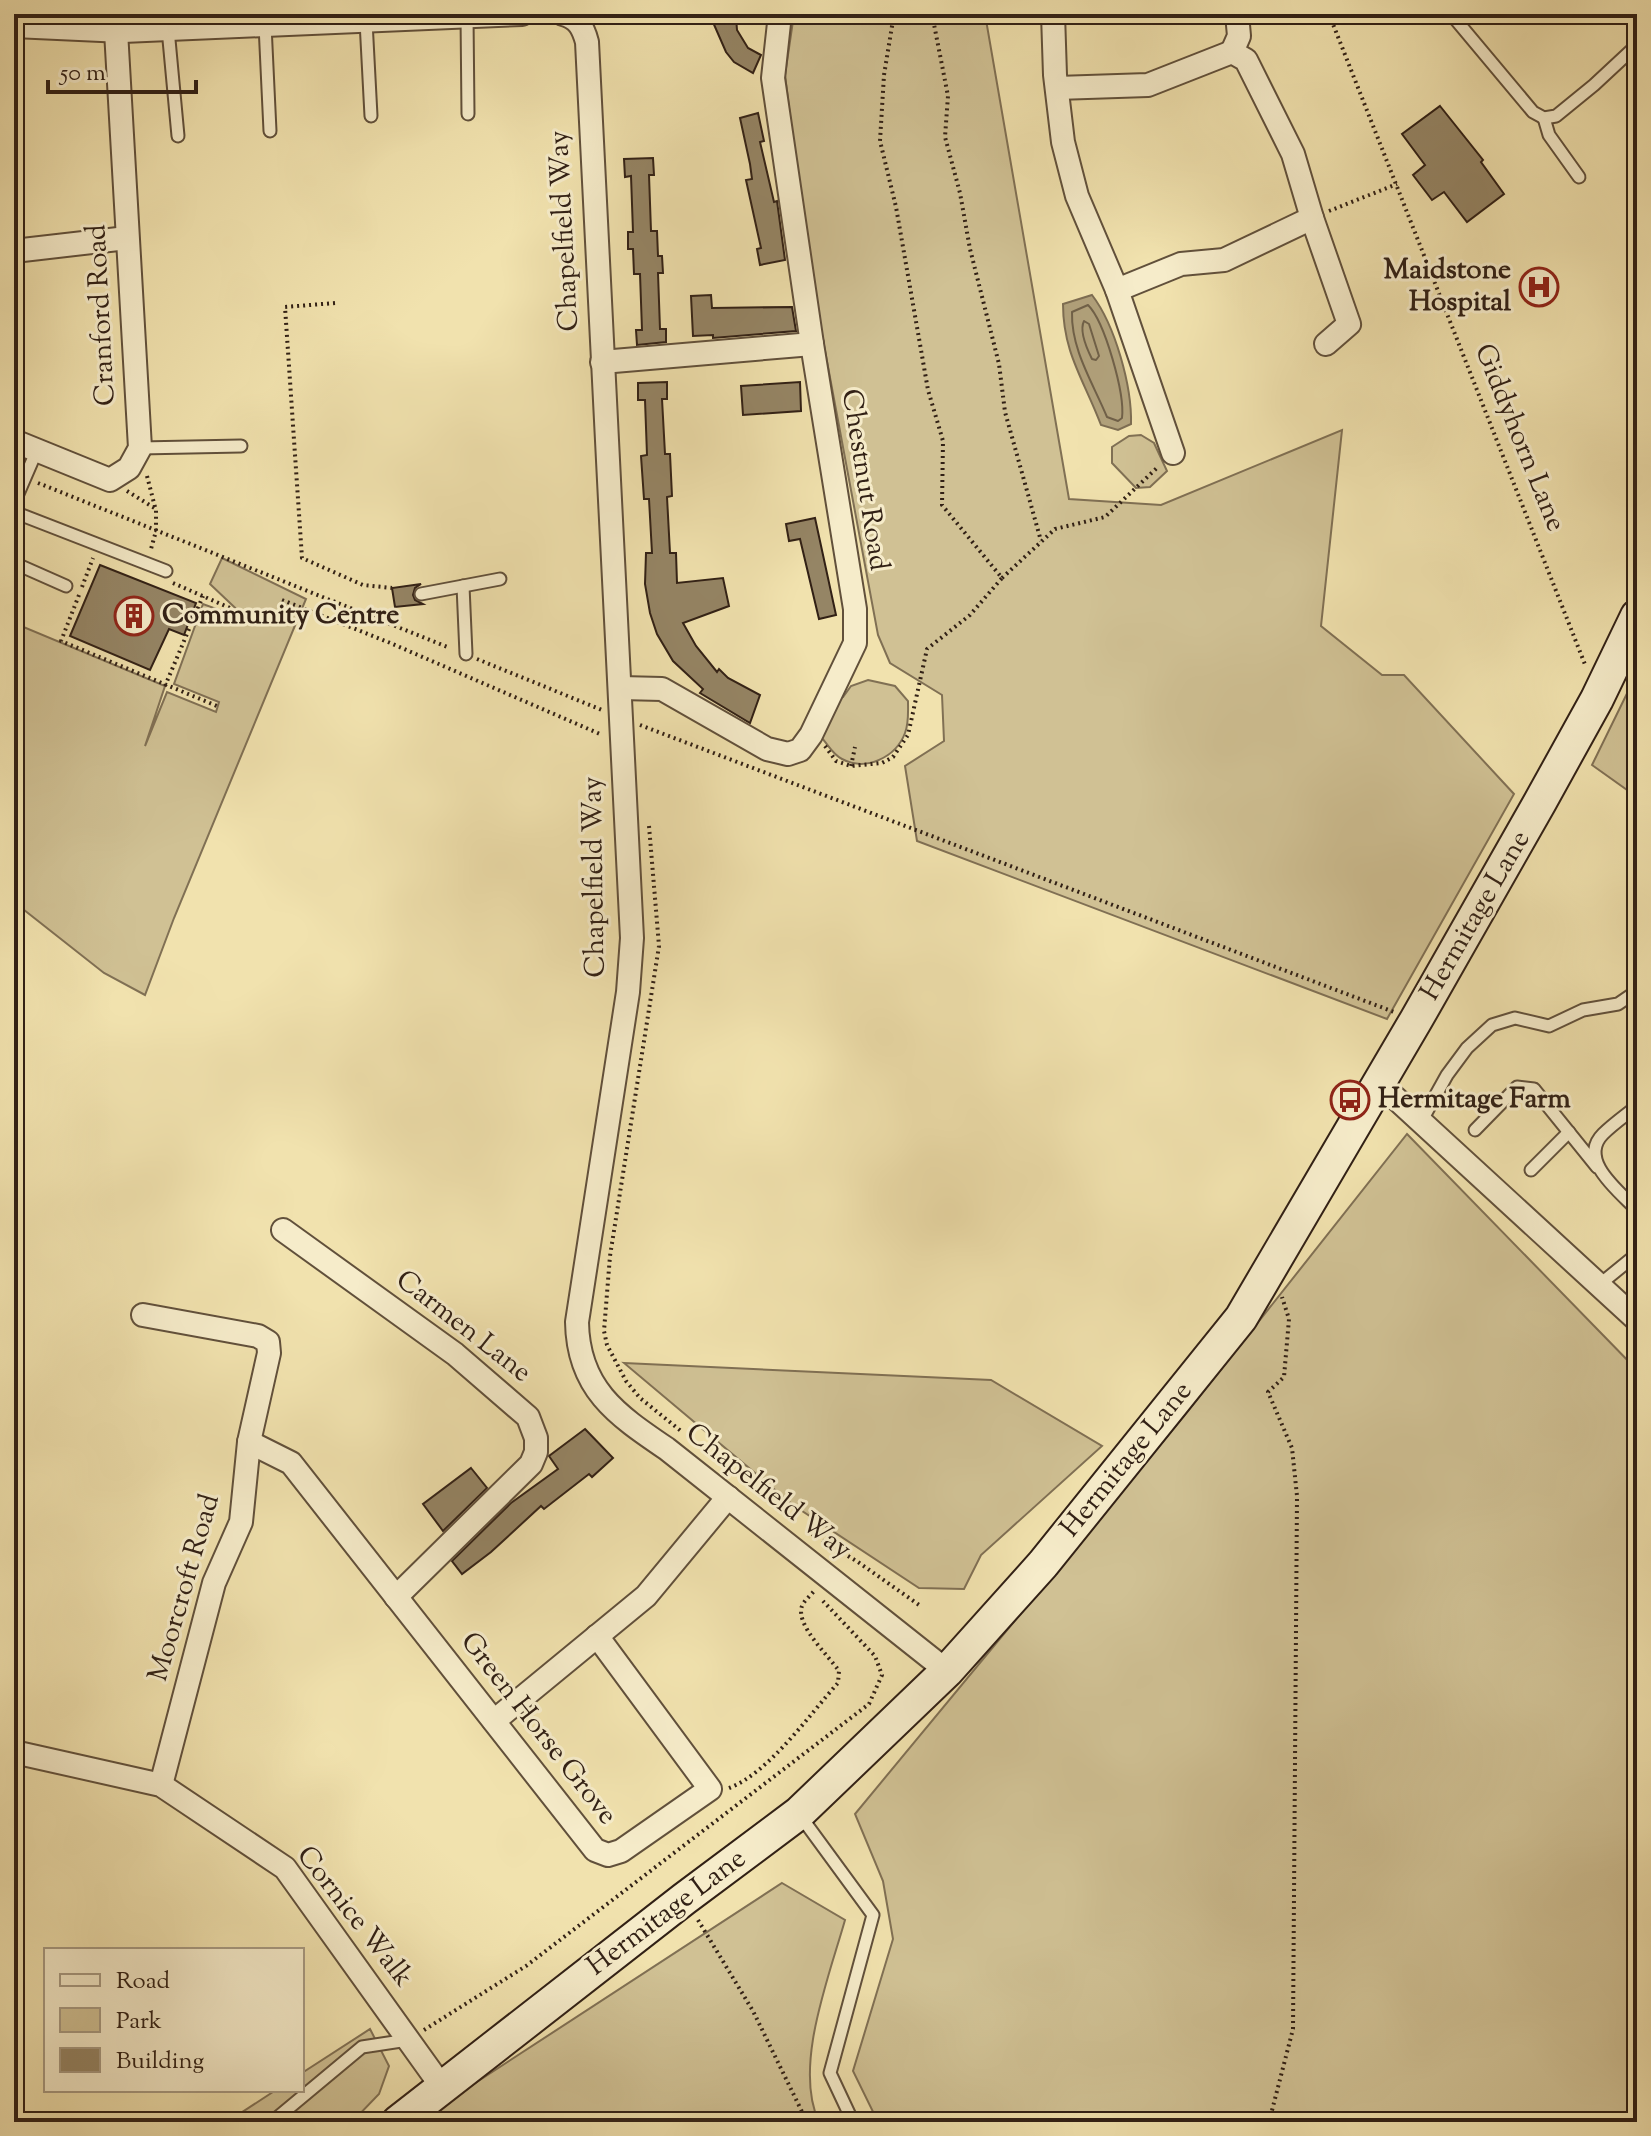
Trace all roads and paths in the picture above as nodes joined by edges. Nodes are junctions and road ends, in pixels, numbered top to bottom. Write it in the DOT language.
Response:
graph roads {
  1 [pos="522,14"];
  2 [pos="563,14"];
  3 [pos="780,14"];
  4 [pos="894,14"];
  5 [pos="932,14"];
  6 [pos="1053,14"];
  7 [pos="1237,14"];
  8 [pos="1329,14"];
  9 [pos="1451,14"];
  10 [pos="460,16"];
  11 [pos="372,18"];
  12 [pos="289,19"];
  13 [pos="195,21"];
  14 [pos="86,22"];
  15 [pos="265,25"];
  16 [pos="14,26"];
  17 [pos="168,29"];
  18 [pos="116,31"];
  19 [pos="1637,45"];
  20 [pos="1232,52"];
  21 [pos="1057,88"];
  22 [pos="468,114"];
  23 [pos="371,116"];
  24 [pos="1544,118"];
  25 [pos="270,131"];
  26 [pos="178,136"];
  27 [pos="1579,177"];
  28 [pos="1397,184"];
  29 [pos="1312,218"];
  30 [pos="127,238"];
  31 [pos="14,251"];
  32 [pos="1117,290"];
  33 [pos="335,303"];
  34 [pos="812,344"];
  35 [pos="1326,344"];
  36 [pos="602,362"];
  37 [pos="14,441"];
  38 [pos="241,446"];
  39 [pos="140,448"];
  40 [pos="37,450"];
  41 [pos="1173,453"];
  42 [pos="25,478"];
  43 [pos="110,480"];
  44 [pos="14,503"];
  45 [pos="14,512"];
  46 [pos="156,531"];
  47 [pos="1041,541"];
  48 [pos="98,545"];
  49 [pos="14,563"];
  50 [pos="166,571"];
  51 [pos="1002,578"];
  52 [pos="500,579"];
  53 [pos="66,586"];
  54 [pos="463,586"];
  55 [pos="392,588"];
  56 [pos="421,594"];
  57 [pos="203,596"];
  58 [pos="282,600"];
  59 [pos="228,613"];
  60 [pos="1637,616"];
  61 [pos="466,654"];
  62 [pos="165,686"];
  63 [pos="621,688"];
  64 [pos="1597,699"];
  65 [pos="217,706"];
  66 [pos="631,721"];
  67 [pos="811,735"];
  68 [pos="604,736"];
  69 [pos="642,741"];
  70 [pos="855,747"];
  71 [pos="851,766"];
  72 [pos="649,820"];
  73 [pos="1637,991"];
  74 [pos="1416,1020"];
  75 [pos="1379,1083"];
  76 [pos="1637,1106"];
  77 [pos="1422,1120"];
  78 [pos="1475,1130"];
  79 [pos="1569,1132"];
  80 [pos="1597,1167"];
  81 [pos="1531,1170"];
  82 [pos="1637,1210"];
  83 [pos="283,1230"];
  84 [pos="1637,1254"];
  85 [pos="1267,1276"];
  86 [pos="1599,1285"];
  87 [pos="143,1315"];
  88 [pos="1637,1320"];
  89 [pos="691,1440"];
  90 [pos="249,1442"];
  91 [pos="728,1497"];
  92 [pos="796,1525"];
  93 [pos="814,1591"];
  94 [pos="396,1597"];
  95 [pos="922,1607"];
  96 [pos="597,1636"];
  97 [pos="947,1671"];
  98 [pos="494,1721"];
  99 [pos="14,1752"];
  100 [pos="161,1785"];
  101 [pos="710,1789"];
  102 [pos="799,1813"];
  103 [pos="684,1899"];
  104 [pos="409,2040"];
  105 [pos="442,2087"];
  106 [pos="272,2122"];
  107 [pos="398,2122"];
  108 [pos="807,2122"];
  109 [pos="853,2122"];
  110 [pos="1269,2122"];
  1 -- 10 [label="street"];
  2 -- 36 [label="street, Chapelfield Way"];
  3 -- 34 [label="street, Chestnut Road"];
  4 -- 51 [label="path"];
  5 -- 47 [label="path"];
  6 -- 21 [label="street"];
  7 -- 20 [label="street"];
  8 -- 28 [label="path, Giddyhorn Lane"];
  9 -- 24 [label="lane"];
  10 -- 11 [label="street"];
  10 -- 22 [label="lane"];
  11 -- 12 [label="street"];
  11 -- 23 [label="lane"];
  12 -- 15 [label="street"];
  13 -- 15 [label="street"];
  13 -- 17 [label="street"];
  14 -- 16 [label="street"];
  14 -- 18 [label="street"];
  15 -- 25 [label="lane"];
  17 -- 18 [label="street"];
  17 -- 26 [label="lane"];
  18 -- 30 [label="street, Cranford Road"];
  19 -- 24 [label="lane"];
  20 -- 21 [label="street"];
  20 -- 29 [label="street"];
  21 -- 32 [label="street"];
  24 -- 27 [label="lane"];
  28 -- 29 [label="path"];
  28 -- 64 [label="path, Giddyhorn Lane"];
  29 -- 32 [label="street"];
  29 -- 35 [label="street"];
  30 -- 31 [label="street"];
  30 -- 39 [label="street, Cranford Road"];
  32 -- 41 [label="street"];
  33 -- 55 [label="path"];
  34 -- 36 [label="street"];
  34 -- 67 [label="street, Chestnut Road"];
  36 -- 63 [label="street, Chapelfield Way"];
  37 -- 40 [label="street"];
  38 -- 39 [label="lane"];
  39 -- 43 [label="street"];
  40 -- 42 [label="lane"];
  40 -- 43 [label="street"];
  41 -- 47 [label="path"];
  42 -- 44 [label="lane"];
  42 -- 46 [label="path"];
  43 -- 46 [label="path"];
  45 -- 48 [label="lane"];
  46 -- 61 [label="path"];
  47 -- 51 [label="path"];
  48 -- 50 [label="lane"];
  48 -- 62 [label="path"];
  49 -- 53 [label="lane"];
  50 -- 57 [label="path"];
  51 -- 71 [label="path"];
  52 -- 54 [label="lane"];
  54 -- 56 [label="lane"];
  54 -- 61 [label="lane"];
  57 -- 59 [label="path"];
  57 -- 62 [label="path"];
  58 -- 68 [label="path"];
  60 -- 64 [label="main road, Hermitage Lane"];
  61 -- 66 [label="path"];
  62 -- 65 [label="path"];
  63 -- 66 [label="street, Chapelfield Way"];
  63 -- 67 [label="street"];
  64 -- 74 [label="main road, Hermitage Lane"];
  66 -- 69 [label="path"];
  66 -- 74 [label="path"];
  66 -- 91 [label="street, Chapelfield Way"];
  67 -- 71 [label="path"];
  70 -- 71 [label="path"];
  72 -- 89 [label="path"];
  73 -- 77 [label="lane"];
  74 -- 75 [label="main road, Hermitage Lane"];
  75 -- 77 [label="street"];
  75 -- 85 [label="main road, Hermitage Lane"];
  76 -- 80 [label="lane"];
  77 -- 86 [label="street"];
  78 -- 79 [label="lane"];
  79 -- 80 [label="lane"];
  79 -- 81 [label="lane"];
  80 -- 82 [label="lane"];
  83 -- 94 [label="street, Carmen Lane"];
  84 -- 86 [label="lane"];
  85 -- 97 [label="main road, Hermitage Lane"];
  85 -- 110 [label="path"];
  86 -- 88 [label="street"];
  87 -- 90 [label="street, Moorcroft Road"];
  90 -- 94 [label="street, Green Horse Grove"];
  90 -- 100 [label="street, Moorcroft Road"];
  91 -- 96 [label="street"];
  91 -- 97 [label="street, Chapelfield Way"];
  92 -- 95 [label="path"];
  93 -- 101 [label="path"];
  94 -- 98 [label="street, Green Horse Grove"];
  96 -- 98 [label="street"];
  96 -- 101 [label="street"];
  97 -- 102 [label="main road, Hermitage Lane"];
  98 -- 101 [label="street, Green Horse Grove"];
  99 -- 100 [label="street, Cornice Walk"];
  100 -- 104 [label="street, Cornice Walk"];
  102 -- 103 [label="main road, Hermitage Lane"];
  102 -- 109 [label="lane"];
  103 -- 105 [label="main road, Hermitage Lane"];
  103 -- 108 [label="path"];
  104 -- 105 [label="street, Cornice Walk"];
  104 -- 106 [label="lane"];
  105 -- 107 [label="main road, Hermitage Lane"];
}
